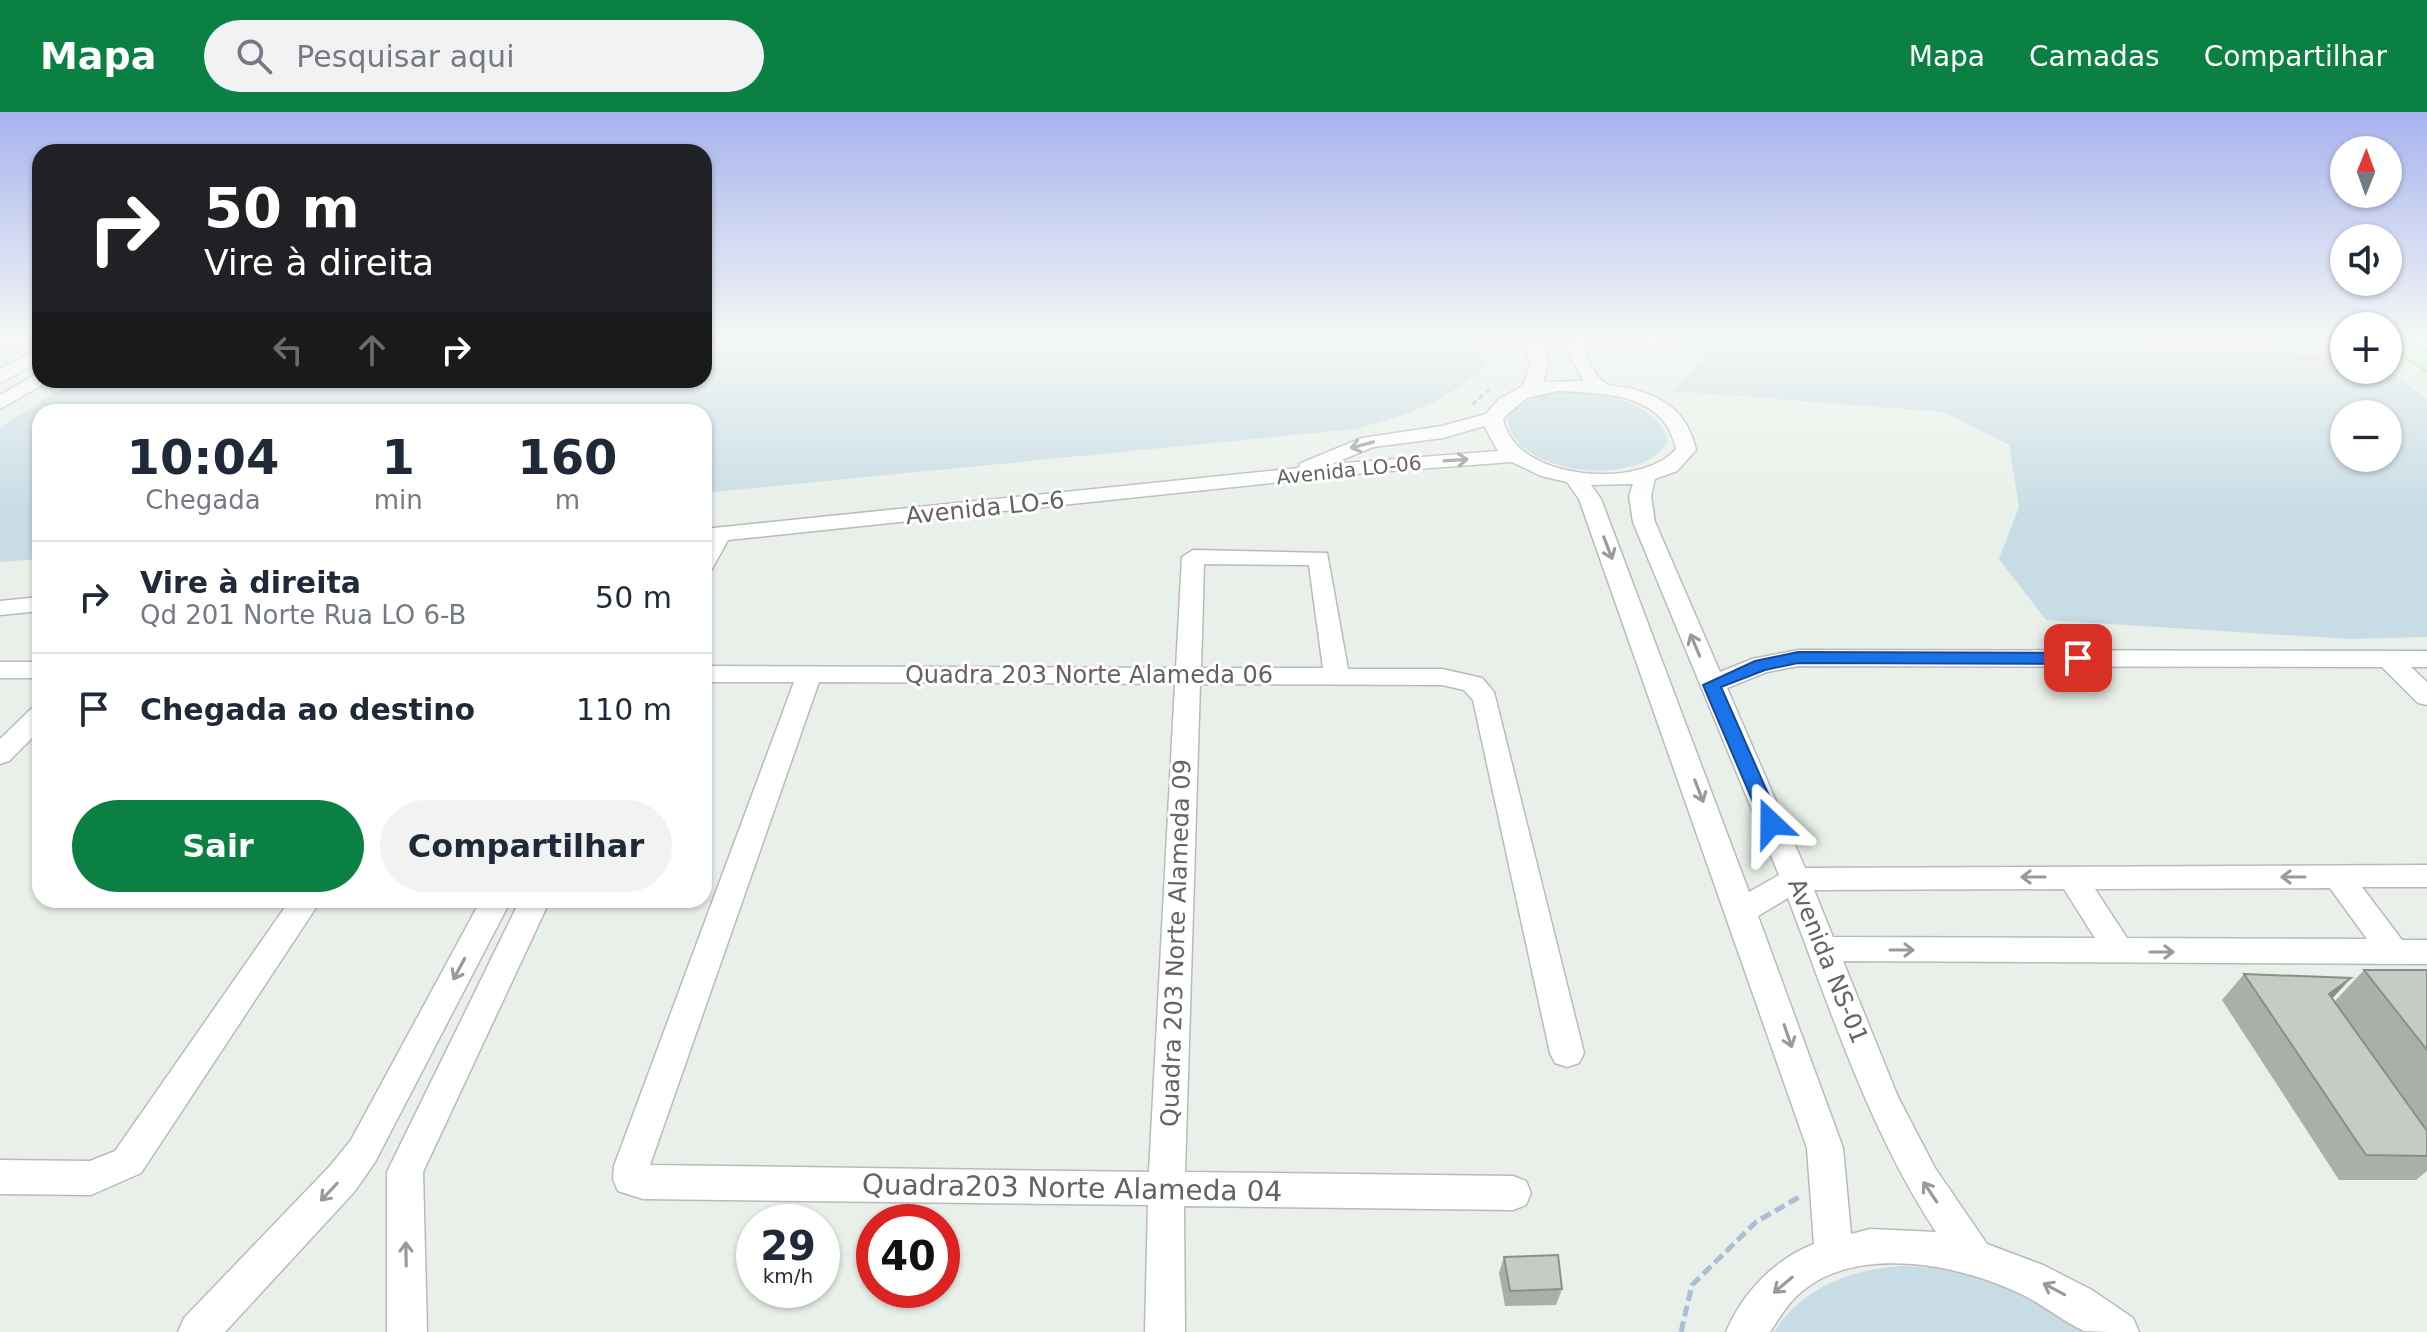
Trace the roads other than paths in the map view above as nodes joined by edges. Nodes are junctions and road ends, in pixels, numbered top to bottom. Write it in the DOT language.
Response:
graph roads {
  1 [pos="1512,398"];
  2 [pos="1635,398"];
  3 [pos="1493,418"];
  4 [pos="1516,456"];
  5 [pos="1646,476"];
  6 [pos="1575,478"];
  7 [pos="1267,479"];
  8 [pos="712,536"];
  9 [pos="0,598"];
  10 [pos="32,602"];
  11 [pos="32,604"];
  12 [pos="0,608"];
  13 [pos="2389,659"];
  14 [pos="2427,659"];
  15 [pos="0,670"];
  16 [pos="32,670"];
  17 [pos="712,674"];
  18 [pos="810,674"];
  19 [pos="1187,676"];
  20 [pos="1337,676"];
  21 [pos="1711,685"];
  22 [pos="2427,697"];
  23 [pos="32,723"];
  24 [pos="0,755"];
  25 [pos="2427,876"];
  26 [pos="2072,877"];
  27 [pos="2338,877"];
  28 [pos="1795,879"];
  29 [pos="301,908"];
  30 [pos="492,908"];
  31 [pos="531,908"];
  32 [pos="1744,910"];
  33 [pos="1824,949"];
  34 [pos="2119,951"];
  35 [pos="2394,952"];
  36 [pos="2427,952"];
  37 [pos="1567,1053"];
  38 [pos="0,1177"];
  39 [pos="1166,1189"];
  40 [pos="1513,1193"];
  41 [pos="1834,1256"];
  42 [pos="1974,1257"];
  43 [pos="198,1332"];
  44 [pos="407,1332"];
  45 [pos="1165,1332"];
  46 [pos="1746,1332"];
  47 [pos="2119,1332"];
  1 -- 3 [label="street"];
  2 -- 5 [label="street"];
  3 -- 4 [label="street"];
  3 -- 7 [label="street, Avenida LO-06, one-way"];
  4 -- 6 [label="street"];
  7 -- 4 [label="street, Avenida LO-06, one-way"];
  5 -- 6 [label="street"];
  21 -- 5 [label="street, Avenida NS-01, one-way"];
  6 -- 32 [label="street, one-way"];
  7 -- 8 [label="street, Avenida LO-6"];
  9 -- 10 [label="street"];
  11 -- 12 [label="street"];
  13 -- 14 [label="street"];
  13 -- 21 [label="street"];
  13 -- 22 [label="street"];
  15 -- 16 [label="street"];
  17 -- 18 [label="street, Quadra 203 Norte Alameda 06"];
  18 -- 19 [label="street, Quadra 203 Norte Alameda 06"];
  18 -- 39 [label="street, Quadra203 Norte Alameda 04"];
  19 -- 20 [label="street, Quadra 203 Norte Alameda 06"];
  19 -- 20 [label="street, Quadra 203 Norte Alameda 09"];
  19 -- 39 [label="street, Quadra 203 Norte Alameda 09"];
  20 -- 37 [label="street, Quadra 203 Norte Alameda 06"];
  21 -- 28 [label="street, Avenida NS-01"];
  23 -- 24 [label="street"];
  25 -- 27 [label="street"];
  27 -- 26 [label="street, one-way"];
  26 -- 28 [label="street, one-way"];
  26 -- 34 [label="street"];
  27 -- 35 [label="street"];
  28 -- 32 [label="street"];
  28 -- 33 [label="street, Avenida NS-01"];
  29 -- 38 [label="street"];
  30 -- 43 [label="street, one-way"];
  44 -- 31 [label="street, one-way"];
  32 -- 41 [label="street, one-way"];
  33 -- 34 [label="street, one-way"];
  42 -- 33 [label="street, Avenida NS-01, one-way"];
  34 -- 35 [label="street, one-way"];
  35 -- 36 [label="street"];
  39 -- 40 [label="street, Quadra203 Norte Alameda 04"];
  39 -- 45 [label="street, Quadra 203 Norte Alameda 09"];
  41 -- 42 [label="street"];
  41 -- 46 [label="street, one-way"];
  47 -- 42 [label="street, one-way"];
}
